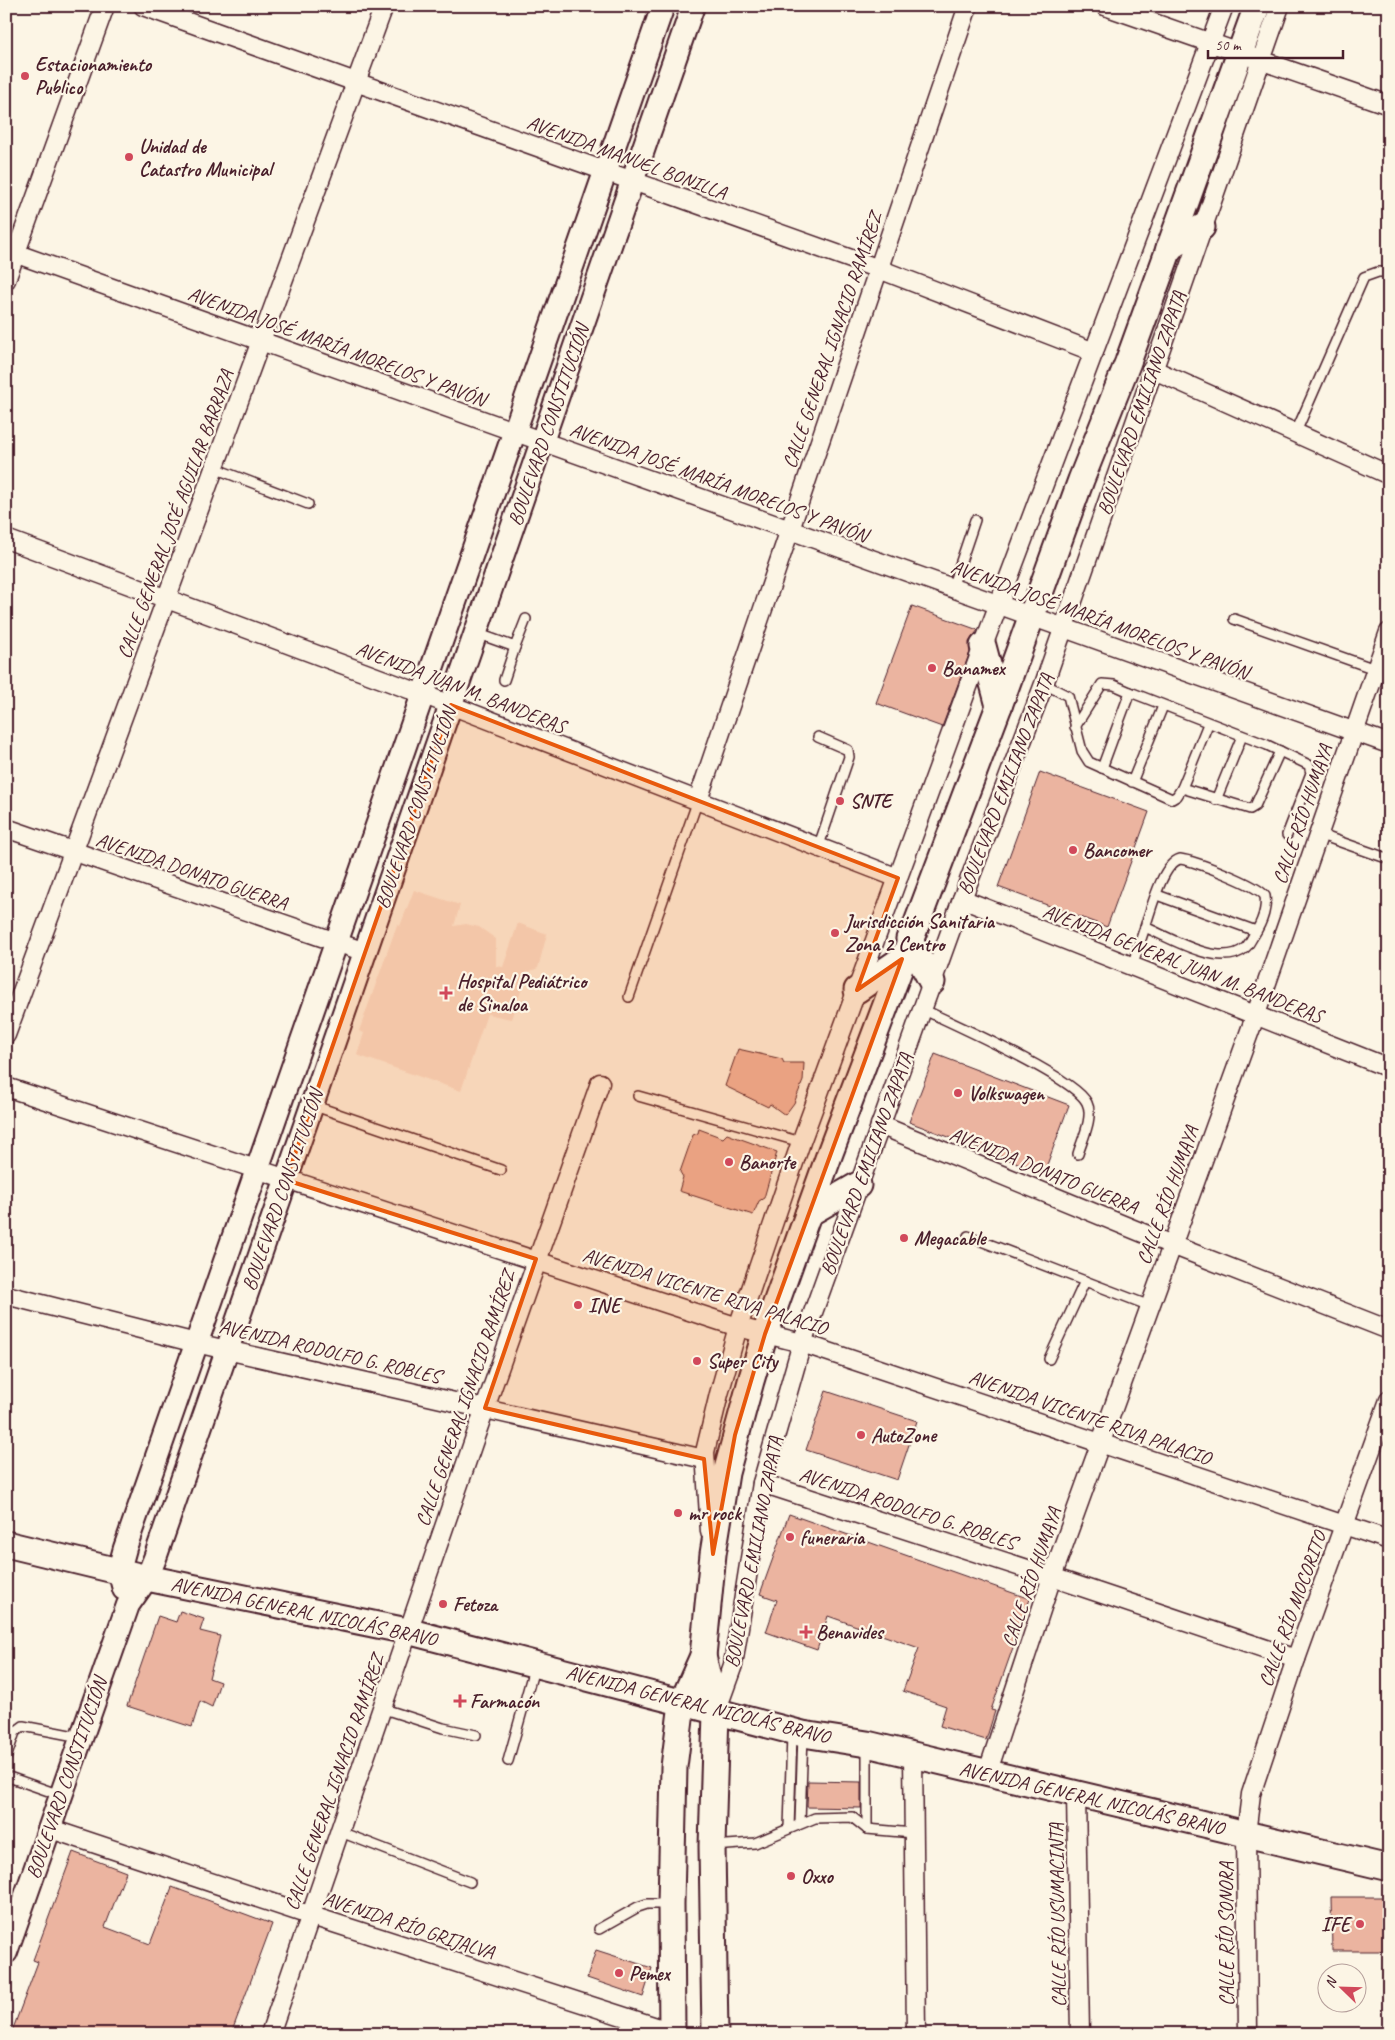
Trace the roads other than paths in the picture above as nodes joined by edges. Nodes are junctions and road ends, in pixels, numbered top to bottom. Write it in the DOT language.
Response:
graph roads {
  1 [pos="105,6"];
  2 [pos="143,6"];
  3 [pos="384,6"];
  4 [pos="663,6"];
  5 [pos="693,6"];
  6 [pos="968,6"];
  7 [pos="1105,6"];
  8 [pos="1224,6"];
  9 [pos="1257,6"];
  10 [pos="1280,6"];
  11 [pos="1210,44"];
  12 [pos="1250,57"];
  13 [pos="356,84"];
  14 [pos="1389,105"];
  15 [pos="605,172"];
  16 [pos="632,182"];
  17 [pos="1202,227"];
  18 [pos="1169,248"];
  19 [pos="11,252"];
  20 [pos="879,269"];
  21 [pos="1389,272"];
  22 [pos="6,280"];
  23 [pos="261,341"];
  24 [pos="1094,352"];
  25 [pos="1152,369"];
  26 [pos="514,432"];
  27 [pos="1296,432"];
  28 [pos="542,442"];
  29 [pos="214,468"];
  30 [pos="1389,475"];
  31 [pos="308,504"];
  32 [pos="975,520"];
  33 [pos="790,530"];
  34 [pos="6,539"];
  35 [pos="952,588"];
  36 [pos="167,598"];
  37 [pos="998,604"];
  38 [pos="1030,616"];
  39 [pos="526,619"];
  40 [pos="1234,619"];
  41 [pos="1063,628"];
  42 [pos="1389,632"];
  43 [pos="476,633"];
  44 [pos="983,646"];
  45 [pos="515,647"];
  46 [pos="1375,669"];
  47 [pos="504,680"];
  48 [pos="1044,684"];
  49 [pos="1130,692"];
  50 [pos="422,694"];
  51 [pos="450,705"];
  52 [pos="998,706"];
  53 [pos="1162,706"];
  54 [pos="1208,724"];
  55 [pos="1075,727"];
  56 [pos="1353,732"];
  57 [pos="1242,736"];
  58 [pos="818,737"];
  59 [pos="1389,744"];
  60 [pos="1280,751"];
  61 [pos="1102,768"];
  62 [pos="1132,782"];
  63 [pos="1182,788"];
  64 [pos="698,800"];
  65 [pos="1216,800"];
  66 [pos="6,828"];
  67 [pos="1318,834"];
  68 [pos="1287,835"];
  69 [pos="818,848"];
  70 [pos="74,852"];
  71 [pos="1389,859"];
  72 [pos="898,878"];
  73 [pos="1157,895"];
  74 [pos="962,899"];
  75 [pos="1145,927"];
  76 [pos="1256,931"];
  77 [pos="336,943"];
  78 [pos="906,949"];
  79 [pos="365,952"];
  80 [pos="1132,966"];
  81 [pos="932,982"];
  82 [pos="857,990"];
  83 [pos="629,996"];
  84 [pos="922,1009"];
  85 [pos="1256,1014"];
  86 [pos="6,1035"];
  87 [pos="1389,1068"];
  88 [pos="600,1083"];
  89 [pos="6,1087"];
  90 [pos="638,1096"];
  91 [pos="312,1105"];
  92 [pos="880,1124"];
  93 [pos="802,1142"];
  94 [pos="1078,1154"];
  95 [pos="257,1169"];
  96 [pos="501,1170"];
  97 [pos="286,1180"];
  98 [pos="858,1185"];
  99 [pos="808,1214"];
  100 [pos="968,1236"];
  101 [pos="1172,1245"];
  102 [pos="536,1259"];
  103 [pos="1085,1281"];
  104 [pos="6,1296"];
  105 [pos="1150,1306"];
  106 [pos="738,1327"];
  107 [pos="1389,1330"];
  108 [pos="765,1334"];
  109 [pos="196,1343"];
  110 [pos="802,1343"];
  111 [pos="227,1349"];
  112 [pos="1049,1359"];
  113 [pos="1389,1400"];
  114 [pos="485,1408"];
  115 [pos="1101,1443"];
  116 [pos="704,1459"];
  117 [pos="762,1483"];
  118 [pos="1344,1525"];
  119 [pos="1389,1540"];
  120 [pos="6,1544"];
  121 [pos="713,1554"];
  122 [pos="119,1570"];
  123 [pos="1052,1577"];
  124 [pos="147,1578"];
  125 [pos="128,1605"];
  126 [pos="407,1631"];
  127 [pos="703,1656"];
  128 [pos="1296,1659"];
  129 [pos="535,1663"];
  130 [pos="682,1703"];
  131 [pos="381,1708"];
  132 [pos="716,1712"];
  133 [pos="798,1733"];
  134 [pos="476,1736"];
  135 [pos="81,1737"];
  136 [pos="867,1744"];
  137 [pos="914,1756"];
  138 [pos="6,1758"];
  139 [pos="508,1761"];
  140 [pos="987,1774"];
  141 [pos="6,1776"];
  142 [pos="1076,1794"];
  143 [pos="60,1795"];
  144 [pos="800,1822"];
  145 [pos="48,1828"];
  146 [pos="789,1828"];
  147 [pos="868,1829"];
  148 [pos="338,1831"];
  149 [pos="914,1833"];
  150 [pos="1246,1834"];
  151 [pos="712,1846"];
  152 [pos="1389,1868"];
  153 [pos="470,1882"];
  154 [pos="671,1904"];
  155 [pos="312,1916"];
  156 [pos="599,1929"];
  157 [pos="6,1952"];
  158 [pos="672,2033"];
  159 [pos="270,2034"];
  160 [pos="715,2034"];
  161 [pos="916,2034"];
  162 [pos="1080,2034"];
  163 [pos="1248,2034"];
  1 -- 19 [label="street"];
  2 -- 13 [label="street, AVENIDA MANUEL BONILLA"];
  3 -- 13 [label="street, CALLE GENERAL JOSÉ AGUILAR BARRAZA"];
  4 -- 15 [label="street, BOULEVARD CONSTITUCIÓN"];
  5 -- 16 [label="street, BOULEVARD CONSTITUCIÓN"];
  6 -- 20 [label="street, CALLE GENERAL IGNACIO RAMÍREZ"];
  7 -- 11 [label="street"];
  8 -- 11 [label="street, BOULEVARD EMILIANO ZAPATA"];
  9 -- 12 [label="main road, BOULEVARD EMILIANO ZAPATA"];
  10 -- 12 [label="street, BOULEVARD EMILIANO ZAPATA"];
  11 -- 12 [label="street"];
  11 -- 24 [label="street, BOULEVARD EMILIANO ZAPATA"];
  12 -- 14 [label="street"];
  12 -- 17 [label="street, BOULEVARD EMILIANO ZAPATA"];
  12 -- 18 [label="main road, BOULEVARD EMILIANO ZAPATA"];
  13 -- 15 [label="street, AVENIDA MANUEL BONILLA"];
  13 -- 23 [label="street, CALLE GENERAL JOSÉ AGUILAR BARRAZA"];
  15 -- 16 [label="street, AVENIDA MANUEL BONILLA"];
  15 -- 26 [label="street, BOULEVARD CONSTITUCIÓN"];
  16 -- 20 [label="street, AVENIDA MANUEL BONILLA"];
  16 -- 28 [label="street, BOULEVARD CONSTITUCIÓN"];
  17 -- 18 [label="main road"];
  17 -- 25 [label="street, BOULEVARD EMILIANO ZAPATA"];
  18 -- 38 [label="main road, BOULEVARD EMILIANO ZAPATA"];
  19 -- 22 [label="street"];
  19 -- 23 [label="street, AVENIDA JOSÉ MARÍA MORELOS Y PAVÓN"];
  20 -- 24 [label="street, AVENIDA MANUEL BONILLA"];
  20 -- 33 [label="street, CALLE GENERAL IGNACIO RAMÍREZ"];
  21 -- 27 [label="lane"];
  23 -- 26 [label="street, AVENIDA JOSÉ MARÍA MORELOS Y PAVÓN"];
  23 -- 29 [label="street, CALLE GENERAL JOSÉ AGUILAR BARRAZA"];
  24 -- 37 [label="street, BOULEVARD EMILIANO ZAPATA"];
  25 -- 27 [label="street"];
  25 -- 41 [label="street, BOULEVARD EMILIANO ZAPATA"];
  26 -- 28 [label="street, AVENIDA JOSÉ MARÍA MORELOS Y PAVÓN"];
  26 -- 50 [label="street, BOULEVARD CONSTITUCIÓN"];
  27 -- 30 [label="street"];
  28 -- 33 [label="street, AVENIDA JOSÉ MARÍA MORELOS Y PAVÓN"];
  28 -- 43 [label="street, BOULEVARD CONSTITUCIÓN"];
  29 -- 31 [label="lane"];
  29 -- 36 [label="street, CALLE GENERAL JOSÉ AGUILAR BARRAZA"];
  32 -- 35 [label="lane"];
  33 -- 35 [label="street, AVENIDA JOSÉ MARÍA MORELOS Y PAVÓN"];
  33 -- 64 [label="street, CALLE GENERAL IGNACIO RAMÍREZ"];
  34 -- 36 [label="street, AVENIDA JUAN M. BANDERAS"];
  35 -- 37 [label="street, AVENIDA JOSÉ MARÍA MORELOS Y PAVÓN"];
  36 -- 50 [label="street, AVENIDA JUAN M. BANDERAS"];
  36 -- 70 [label="street, CALLE GENERAL JOSÉ AGUILAR BARRAZA"];
  37 -- 38 [label="street, AVENIDA JOSÉ MARÍA MORELOS Y PAVÓN"];
  37 -- 44 [label="street, BOULEVARD EMILIANO ZAPATA"];
  38 -- 41 [label="street, AVENIDA JOSÉ MARÍA MORELOS Y PAVÓN"];
  38 -- 52 [label="main road, BOULEVARD EMILIANO ZAPATA"];
  39 -- 45 [label="lane"];
  40 -- 46 [label="lane"];
  41 -- 48 [label="street, BOULEVARD EMILIANO ZAPATA"];
  41 -- 56 [label="street, AVENIDA JOSÉ MARÍA MORELOS Y PAVÓN"];
  42 -- 46 [label="street, CALLE RÍO HUMAYA"];
  43 -- 45 [label="lane"];
  43 -- 51 [label="street, BOULEVARD CONSTITUCIÓN"];
  44 -- 52 [label="main road"];
  44 -- 72 [label="street, BOULEVARD EMILIANO ZAPATA"];
  45 -- 47 [label="lane"];
  46 -- 56 [label="street, CALLE RÍO HUMAYA"];
  48 -- 55 [label="lane"];
  48 -- 74 [label="street, BOULEVARD EMILIANO ZAPATA"];
  49 -- 53 [label="lane"];
  49 -- 55 [label="lane"];
  49 -- 61 [label="lane"];
  50 -- 51 [label="street, AVENIDA JUAN M. BANDERAS"];
  50 -- 77 [label="street, BOULEVARD CONSTITUCIÓN"];
  51 -- 64 [label="street, AVENIDA JUAN M. BANDERAS"];
  51 -- 79 [label="street, BOULEVARD CONSTITUCIÓN"];
  52 -- 78 [label="main road, BOULEVARD EMILIANO ZAPATA"];
  53 -- 54 [label="lane"];
  53 -- 62 [label="lane"];
  54 -- 57 [label="lane"];
  54 -- 63 [label="lane"];
  55 -- 61 [label="lane"];
  56 -- 59 [label="street, AVENIDA JOSÉ MARÍA MORELOS Y PAVÓN"];
  56 -- 67 [label="street, CALLE RÍO HUMAYA"];
  57 -- 60 [label="lane"];
  57 -- 65 [label="lane"];
  58 -- 69 [label="lane"];
  60 -- 65 [label="lane"];
  60 -- 68 [label="lane"];
  61 -- 62 [label="lane"];
  62 -- 63 [label="lane"];
  63 -- 65 [label="lane"];
  64 -- 69 [label="street, AVENIDA JUAN M. BANDERAS"];
  64 -- 83 [label="lane"];
  66 -- 70 [label="street, AVENIDA DONATO GUERRA"];
  67 -- 71 [label="lane"];
  67 -- 85 [label="street, CALLE RÍO HUMAYA"];
  69 -- 72 [label="street, AVENIDA JUAN M. BANDERAS"];
  70 -- 77 [label="street, AVENIDA DONATO GUERRA"];
  70 -- 86 [label="street, CALLE GENERAL JOSÉ AGUILAR BARRAZA"];
  72 -- 82 [label="street, BOULEVARD EMILIANO ZAPATA"];
  73 -- 75 [label="lane"];
  73 -- 76 [label="lane"];
  73 -- 76 [label="lane"];
  74 -- 80 [label="street, AVENIDA GENERAL JUAN M. BANDERAS"];
  74 -- 81 [label="street, BOULEVARD EMILIANO ZAPATA"];
  75 -- 76 [label="lane"];
  75 -- 80 [label="lane"];
  77 -- 79 [label="street, AVENIDA DONATO GUERRA"];
  77 -- 95 [label="street, BOULEVARD CONSTITUCIÓN"];
  78 -- 81 [label="main road"];
  78 -- 82 [label="main road"];
  78 -- 99 [label="main road, BOULEVARD EMILIANO ZAPATA"];
  79 -- 91 [label="street, BOULEVARD CONSTITUCIÓN"];
  80 -- 85 [label="street, AVENIDA GENERAL JUAN M. BANDERAS"];
  81 -- 84 [label="street, BOULEVARD EMILIANO ZAPATA"];
  82 -- 93 [label="street, BOULEVARD EMILIANO ZAPATA"];
  84 -- 92 [label="street, BOULEVARD EMILIANO ZAPATA"];
  84 -- 94 [label="lane"];
  85 -- 87 [label="street, AVENIDA GENERAL JUAN M. BANDERAS"];
  85 -- 101 [label="street, CALLE RÍO HUMAYA"];
  88 -- 102 [label="street, CALLE GENERAL IGNACIO RAMÍREZ"];
  89 -- 95 [label="street, AVENIDA VICENTE RIVA PALACIO"];
  90 -- 93 [label="lane"];
  91 -- 96 [label="lane"];
  91 -- 97 [label="street, BOULEVARD CONSTITUCIÓN"];
  92 -- 98 [label="street, BOULEVARD EMILIANO ZAPATA"];
  92 -- 101 [label="street, AVENIDA DONATO GUERRA"];
  93 -- 106 [label="street, BOULEVARD EMILIANO ZAPATA"];
  95 -- 97 [label="street, AVENIDA VICENTE RIVA PALACIO"];
  95 -- 109 [label="street, BOULEVARD CONSTITUCIÓN"];
  97 -- 102 [label="street, AVENIDA VICENTE RIVA PALACIO"];
  97 -- 111 [label="street, BOULEVARD CONSTITUCIÓN"];
  98 -- 99 [label="main road"];
  98 -- 110 [label="street, BOULEVARD EMILIANO ZAPATA"];
  99 -- 108 [label="main road, BOULEVARD EMILIANO ZAPATA"];
  100 -- 103 [label="lane"];
  101 -- 105 [label="street, CALLE RÍO HUMAYA"];
  101 -- 107 [label="street, AVENIDA DONATO GUERRA"];
  102 -- 106 [label="street, AVENIDA VICENTE RIVA PALACIO"];
  102 -- 114 [label="street, CALLE GENERAL IGNACIO RAMÍREZ"];
  103 -- 105 [label="lane"];
  103 -- 112 [label="lane"];
  104 -- 109 [label="street, AVENIDA RODOLFO G. ROBLES"];
  105 -- 115 [label="street, CALLE RÍO HUMAYA"];
  106 -- 108 [label="street, AVENIDA VICENTE RIVA PALACIO"];
  106 -- 116 [label="street, BOULEVARD EMILIANO ZAPATA"];
  108 -- 110 [label="street, AVENIDA VICENTE RIVA PALACIO"];
  108 -- 121 [label="main road, BOULEVARD EMILIANO ZAPATA"];
  109 -- 111 [label="street, AVENIDA RODOLFO G. ROBLES"];
  109 -- 122 [label="street, BOULEVARD CONSTITUCIÓN"];
  110 -- 115 [label="street, AVENIDA VICENTE RIVA PALACIO"];
  110 -- 117 [label="street, BOULEVARD EMILIANO ZAPATA"];
  111 -- 114 [label="street, AVENIDA RODOLFO G. ROBLES"];
  111 -- 124 [label="street, BOULEVARD CONSTITUCIÓN"];
  113 -- 118 [label="street, CALLE RÍO MOCORITO"];
  114 -- 116 [label="street, AVENIDA RODOLFO G. ROBLES"];
  114 -- 126 [label="street, CALLE GENERAL IGNACIO RAMÍREZ"];
  115 -- 118 [label="street, AVENIDA VICENTE RIVA PALACIO"];
  115 -- 123 [label="street, CALLE RÍO HUMAYA"];
  116 -- 121 [label="street, BOULEVARD EMILIANO ZAPATA"];
  117 -- 123 [label="street, AVENIDA RODOLFO G. ROBLES"];
  117 -- 132 [label="street, BOULEVARD EMILIANO ZAPATA"];
  118 -- 119 [label="street, AVENIDA VICENTE RIVA PALACIO"];
  118 -- 128 [label="street, CALLE RÍO MOCORITO"];
  120 -- 122 [label="main road, AVENIDA GENERAL NICOLÁS BRAVO"];
  121 -- 127 [label="main road, BOULEVARD EMILIANO ZAPATA"];
  122 -- 124 [label="main road, AVENIDA GENERAL NICOLÁS BRAVO"];
  122 -- 125 [label="street"];
  123 -- 128 [label="street, AVENIDA RODOLFO G. ROBLES"];
  123 -- 140 [label="street, CALLE RÍO HUMAYA"];
  124 -- 125 [label="street, BOULEVARD CONSTITUCIÓN"];
  124 -- 126 [label="main road, AVENIDA GENERAL NICOLÁS BRAVO"];
  125 -- 135 [label="street, BOULEVARD CONSTITUCIÓN"];
  126 -- 129 [label="main road, AVENIDA GENERAL NICOLÁS BRAVO"];
  126 -- 131 [label="street, CALLE GENERAL IGNACIO RAMÍREZ"];
  127 -- 130 [label="main road, BOULEVARD EMILIANO ZAPATA"];
  127 -- 132 [label="main road, BOULEVARD EMILIANO ZAPATA"];
  128 -- 150 [label="street, CALLE RÍO MOCORITO"];
  129 -- 130 [label="main road, AVENIDA GENERAL NICOLÁS BRAVO"];
  129 -- 139 [label="lane"];
  130 -- 132 [label="main road, AVENIDA GENERAL NICOLÁS BRAVO"];
  130 -- 154 [label="main road, BOULEVARD EMILIANO ZAPATA"];
  131 -- 134 [label="lane"];
  131 -- 148 [label="street, CALLE GENERAL IGNACIO RAMÍREZ"];
  132 -- 133 [label="main road, AVENIDA GENERAL NICOLÁS BRAVO"];
  132 -- 151 [label="main road, BOULEVARD EMILIANO ZAPATA"];
  133 -- 136 [label="main road, AVENIDA GENERAL NICOLÁS BRAVO"];
  133 -- 144 [label="lane"];
  133 -- 146 [label="lane"];
  135 -- 138 [label="lane"];
  135 -- 143 [label="street, BOULEVARD CONSTITUCIÓN"];
  136 -- 137 [label="main road, AVENIDA GENERAL NICOLÁS BRAVO"];
  136 -- 147 [label="lane"];
  137 -- 140 [label="main road, AVENIDA GENERAL NICOLÁS BRAVO"];
  137 -- 149 [label="street"];
  140 -- 142 [label="main road, AVENIDA GENERAL NICOLÁS BRAVO"];
  141 -- 143 [label="lane"];
  142 -- 150 [label="main road, AVENIDA GENERAL NICOLÁS BRAVO"];
  142 -- 162 [label="street, CALLE RÍO USUMACINTA"];
  143 -- 145 [label="street, BOULEVARD CONSTITUCIÓN"];
  144 -- 146 [label="lane"];
  144 -- 147 [label="lane"];
  145 -- 155 [label="street, AVENIDA RÍO GRIJALVA"];
  145 -- 157 [label="street, BOULEVARD CONSTITUCIÓN"];
  146 -- 151 [label="lane"];
  147 -- 149 [label="lane"];
  148 -- 153 [label="lane"];
  148 -- 155 [label="street, CALLE GENERAL IGNACIO RAMÍREZ"];
  149 -- 161 [label="street"];
  150 -- 152 [label="main road, AVENIDA GENERAL NICOLÁS BRAVO"];
  150 -- 163 [label="street, CALLE RÍO SONORA"];
  151 -- 160 [label="main road, BOULEVARD EMILIANO ZAPATA"];
  154 -- 156 [label="lane"];
  154 -- 158 [label="main road, BOULEVARD EMILIANO ZAPATA"];
  155 -- 158 [label="street, AVENIDA RÍO GRIJALVA"];
  155 -- 159 [label="street, CALLE GENERAL IGNACIO RAMÍREZ"];
}
